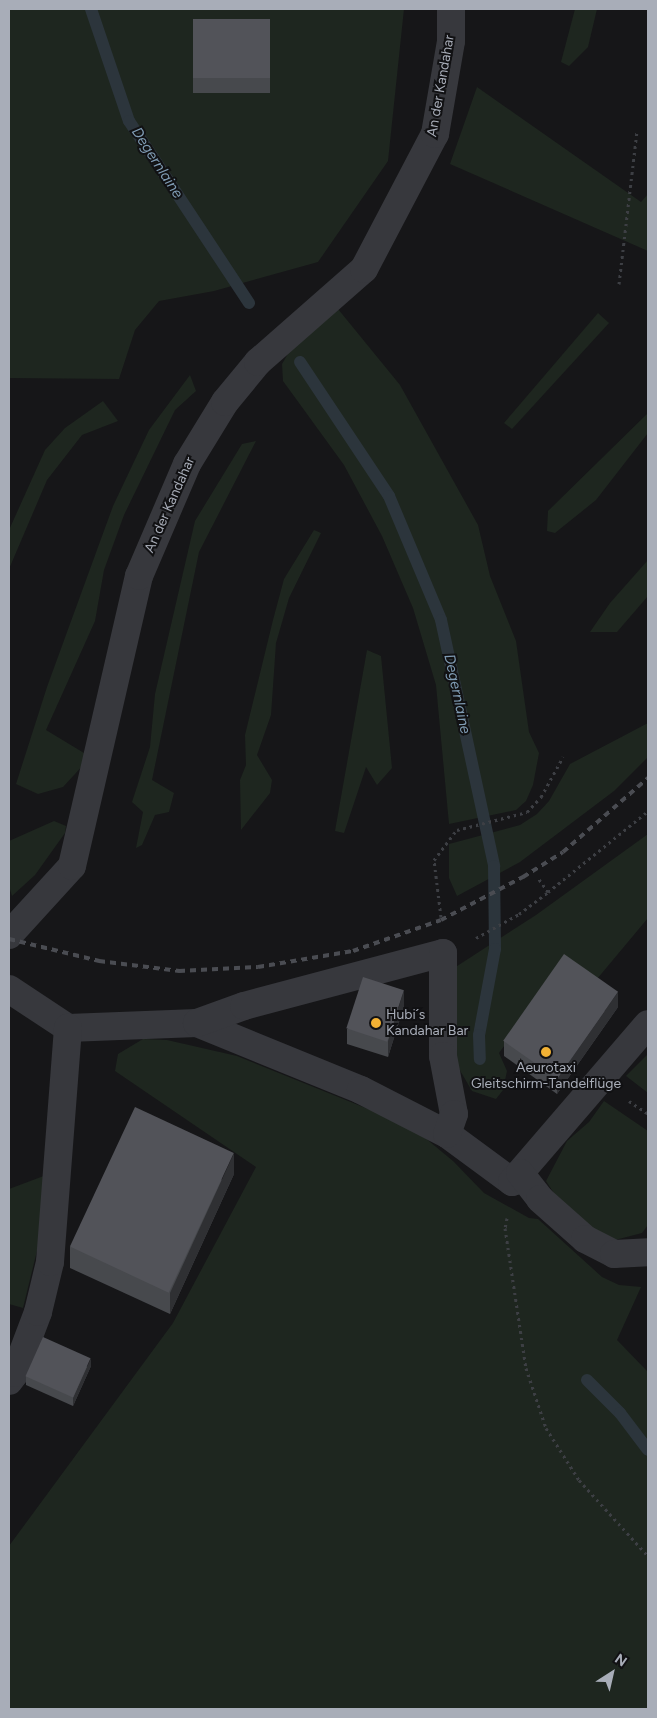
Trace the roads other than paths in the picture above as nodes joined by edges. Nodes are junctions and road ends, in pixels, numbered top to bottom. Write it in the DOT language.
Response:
graph roads {
  1 [pos="452,9"];
  2 [pos="9,935"];
  3 [pos="13,997"];
  4 [pos="197,1023"];
  5 [pos="648,1024"];
  6 [pos="68,1028"];
  7 [pos="447,1134"];
  8 [pos="516,1178"];
  9 [pos="648,1252"];
  10 [pos="9,1381"];
  1 -- 2 [label="street, An der Kandahar"];
  3 -- 6 [label="street"];
  4 -- 6 [label="street"];
  4 -- 7 [label="street"];
  4 -- 7 [label="street"];
  5 -- 8 [label="street"];
  6 -- 10 [label="street"];
  7 -- 8 [label="street"];
  8 -- 9 [label="street"];
}
